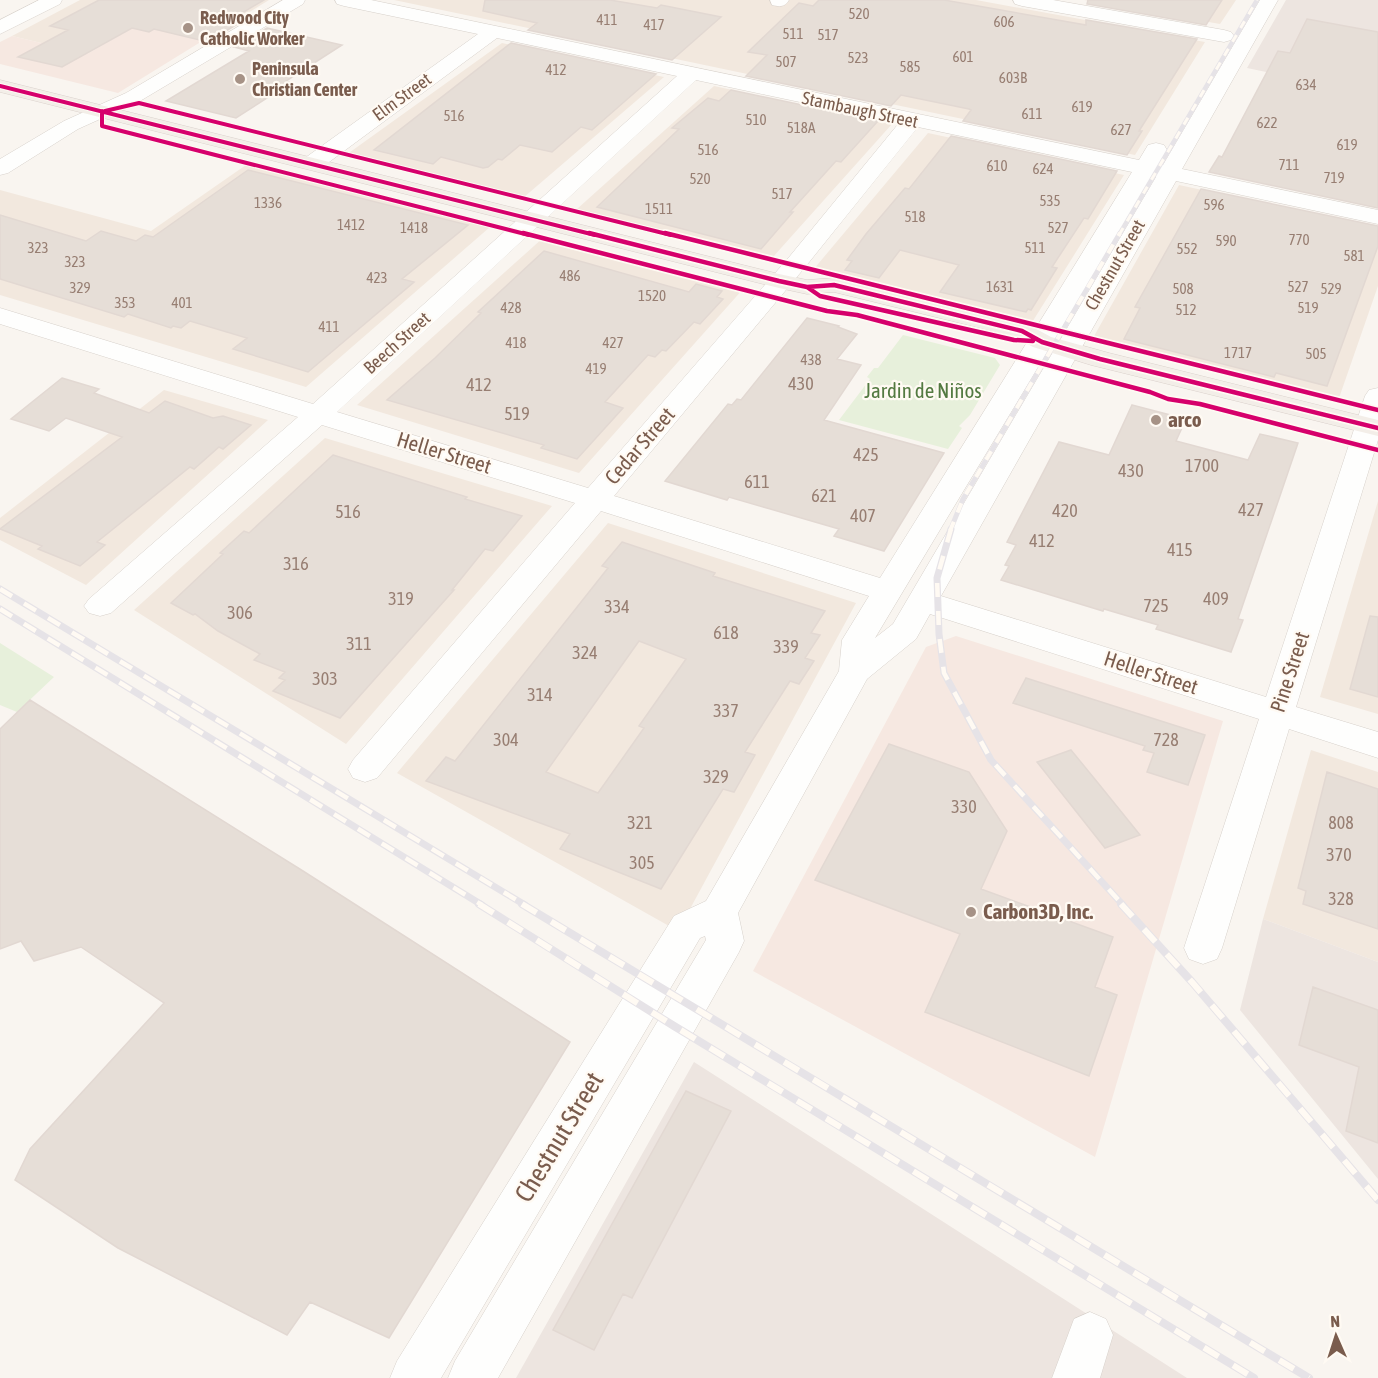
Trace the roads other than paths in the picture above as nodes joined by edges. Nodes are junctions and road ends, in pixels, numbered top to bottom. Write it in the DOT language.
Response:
graph roads {
  1 [pos="53,0"];
  2 [pos="296,0"];
  3 [pos="344,0"];
  4 [pos="1023,0"];
  5 [pos="1269,0"];
  6 [pos="1235,18"];
  7 [pos="0,28"];
  8 [pos="493,32"];
  9 [pos="1224,36"];
  10 [pos="1212,57"];
  11 [pos="691,75"];
  12 [pos="0,86"];
  13 [pos="102,111"];
  14 [pos="912,121"];
  15 [pos="1170,129"];
  16 [pos="313,164"];
  17 [pos="1144,167"];
  18 [pos="0,168"];
  19 [pos="1168,172"];
  20 [pos="1378,217"];
  21 [pos="532,219"];
  22 [pos="779,281"];
  23 [pos="0,316"];
  24 [pos="1054,345"];
  25 [pos="317,416"];
  26 [pos="1375,417"];
  27 [pos="595,498"];
  28 [pos="887,591"];
  29 [pos="923,602"];
  30 [pos="100,606"];
  31 [pos="855,671"];
  32 [pos="1277,713"];
  33 [pos="1378,745"];
  34 [pos="365,770"];
  35 [pos="719,912"];
  36 [pos="1203,948"];
  37 [pos="1090,1335"];
  38 [pos="414,1378"];
  39 [pos="472,1378"];
  40 [pos="1076,1378"];
  1 -- 7 [label="street"];
  2 -- 13 [label="street"];
  3 -- 8 [label="street, Stambaugh Street"];
  4 -- 9 [label="street"];
  5 -- 19 [label="street, Chestnut Street"];
  6 -- 9 [label="street"];
  8 -- 11 [label="street, Stambaugh Street"];
  8 -- 16 [label="street, Elm Street"];
  9 -- 10 [label="street"];
  11 -- 14 [label="street, Stambaugh Street"];
  11 -- 21 [label="street, Beech Street"];
  12 -- 13 [label="main road"];
  13 -- 16 [label="main road"];
  13 -- 18 [label="street"];
  14 -- 17 [label="street, Stambaugh Street"];
  14 -- 22 [label="street, Cedar Street"];
  15 -- 17 [label="street, Chestnut Street"];
  16 -- 21 [label="main road"];
  17 -- 19 [label="street, Stambaugh Street"];
  17 -- 24 [label="street, Chestnut Street"];
  19 -- 20 [label="street, Stambaugh Street"];
  19 -- 24 [label="street, Chestnut Street"];
  21 -- 22 [label="main road"];
  21 -- 25 [label="street, Beech Street"];
  22 -- 24 [label="main road"];
  22 -- 27 [label="street, Cedar Street"];
  23 -- 25 [label="street, Heller Street"];
  24 -- 26 [label="main road"];
  24 -- 28 [label="street, Chestnut Street"];
  24 -- 29 [label="street, Chestnut Street"];
  25 -- 27 [label="street, Heller Street"];
  25 -- 30 [label="street, Beech Street"];
  26 -- 32 [label="street, Pine Street"];
  27 -- 28 [label="street, Heller Street"];
  27 -- 34 [label="street, Cedar Street"];
  28 -- 31 [label="street, Chestnut Street"];
  29 -- 31 [label="street, Chestnut Street"];
  29 -- 32 [label="street, Heller Street"];
  31 -- 35 [label="street, Chestnut Street"];
  32 -- 33 [label="street, Heller Street"];
  32 -- 36 [label="street, Pine Street"];
  35 -- 38 [label="street, Chestnut Street"];
  35 -- 39 [label="street, Chestnut Street"];
  37 -- 40 [label="street"];
}
